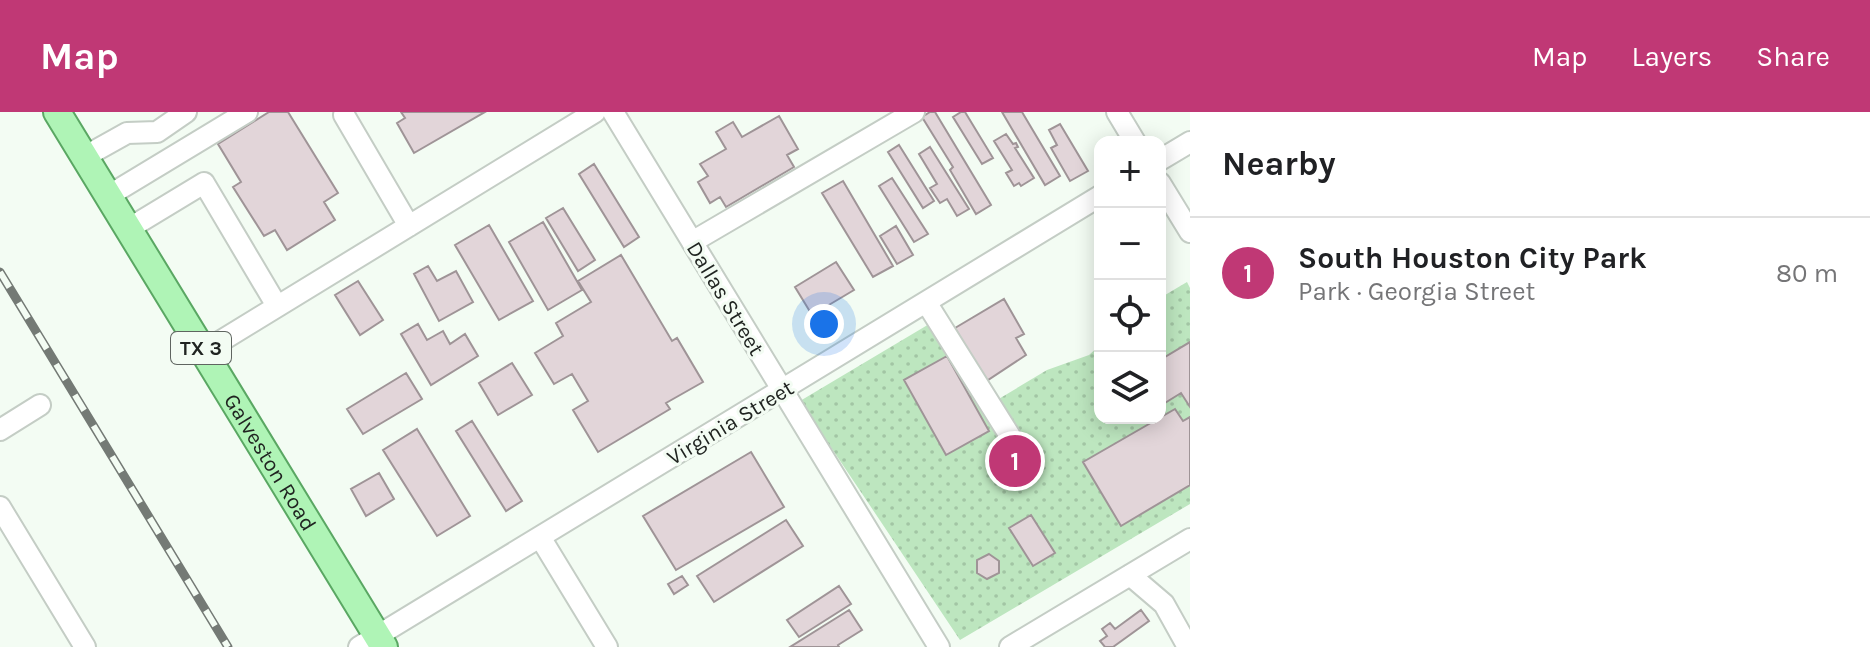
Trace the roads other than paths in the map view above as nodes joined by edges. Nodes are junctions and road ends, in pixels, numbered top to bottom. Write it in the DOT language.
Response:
graph roads {
  1 [pos="57,112"];
  2 [pos="186,112"];
  3 [pos="247,112"];
  4 [pos="595,112"];
  5 [pos="613,112"];
  6 [pos="914,112"];
  7 [pos="1117,112"];
  8 [pos="344,115"];
  9 [pos="1131,136"];
  10 [pos="1190,142"];
  11 [pos="1166,156"];
  12 [pos="84,157"];
  13 [pos="1166,193"];
  14 [pos="108,196"];
  15 [pos="1094,200"];
  16 [pos="409,226"];
  17 [pos="128,229"];
  18 [pos="1190,232"];
  19 [pos="692,242"];
  20 [pos="926,302"];
  21 [pos="277,306"];
  22 [pos="203,352"];
  23 [pos="782,390"];
  24 [pos="40,405"];
  25 [pos="0,430"];
  26 [pos="1010,436"];
  27 [pos="0,507"];
  28 [pos="540,537"];
  29 [pos="1190,539"];
  30 [pos="1130,575"];
  31 [pos="374,643"];
  32 [pos="85,647"];
  33 [pos="607,647"];
  34 [pos="939,647"];
  35 [pos="1010,647"];
  36 [pos="1188,647"];
  1 -- 12 [label="main road, Galveston Road / TX 3"];
  2 -- 12 [label="street"];
  3 -- 14 [label="street"];
  4 -- 16 [label="street"];
  5 -- 19 [label="street, Dallas Street"];
  6 -- 19 [label="street"];
  7 -- 9 [label="street"];
  8 -- 16 [label="street"];
  10 -- 11 [label="street"];
  12 -- 14 [label="main road, Galveston Road / TX 3"];
  13 -- 18 [label="street"];
  14 -- 17 [label="main road, Galveston Road / TX 3"];
  15 -- 20 [label="street, Virginia Street"];
  16 -- 21 [label="street"];
  17 -- 21 [label="street"];
  17 -- 22 [label="main road, Galveston Road / TX 3"];
  19 -- 23 [label="street, Dallas Street"];
  20 -- 23 [label="street, Virginia Street"];
  20 -- 26 [label="street"];
  21 -- 22 [label="street"];
  22 -- 31 [label="main road, Galveston Road / TX 3"];
  23 -- 28 [label="street, Virginia Street"];
  23 -- 34 [label="street, Dallas Street"];
  24 -- 25 [label="street"];
  27 -- 32 [label="street"];
  28 -- 31 [label="street, Virginia Street"];
  28 -- 33 [label="street"];
  29 -- 30 [label="street"];
  30 -- 35 [label="street"];
  30 -- 36 [label="street"];
}
